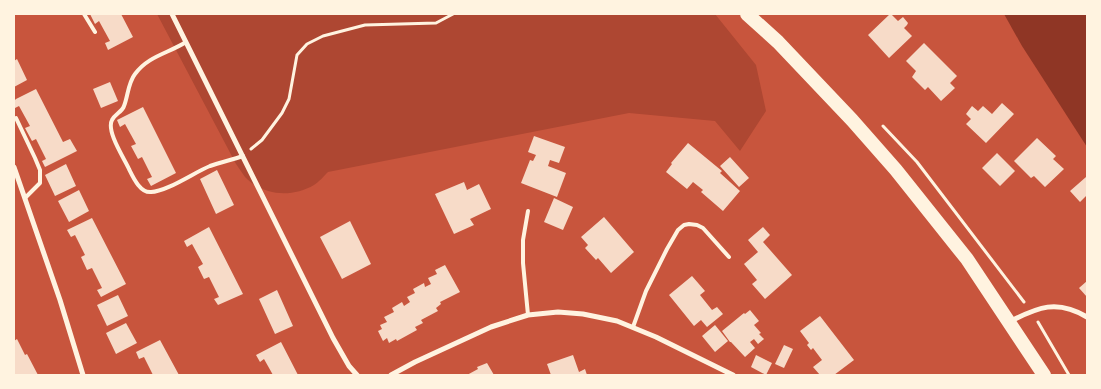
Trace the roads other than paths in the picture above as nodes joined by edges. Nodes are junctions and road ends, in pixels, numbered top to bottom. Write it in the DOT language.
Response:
graph roads {
  1 [pos="84,14"];
  2 [pos="172,14"];
  3 [pos="747,14"];
  4 [pos="95,32"];
  5 [pos="186,42"];
  6 [pos="16,118"];
  7 [pos="243,156"];
  8 [pos="14,167"];
  9 [pos="25,198"];
  10 [pos="528,211"];
  11 [pos="729,258"];
  12 [pos="528,315"];
  13 [pos="1087,318"];
  14 [pos="1009,322"];
  15 [pos="633,327"];
  16 [pos="83,375"];
  17 [pos="358,375"];
  18 [pos="391,375"];
  19 [pos="733,375"];
  20 [pos="1044,375"];
  1 -- 4 [label="lane"];
  2 -- 5 [label="street"];
  3 -- 14 [label="highway"];
  5 -- 7 [label="street"];
  5 -- 7 [label="lane"];
  6 -- 9 [label="lane"];
  7 -- 17 [label="street"];
  8 -- 9 [label="street"];
  9 -- 16 [label="street"];
  10 -- 12 [label="lane"];
  11 -- 15 [label="lane"];
  12 -- 15 [label="street"];
  12 -- 18 [label="street"];
  13 -- 14 [label="street"];
  14 -- 20 [label="highway"];
  15 -- 19 [label="street"];
}
